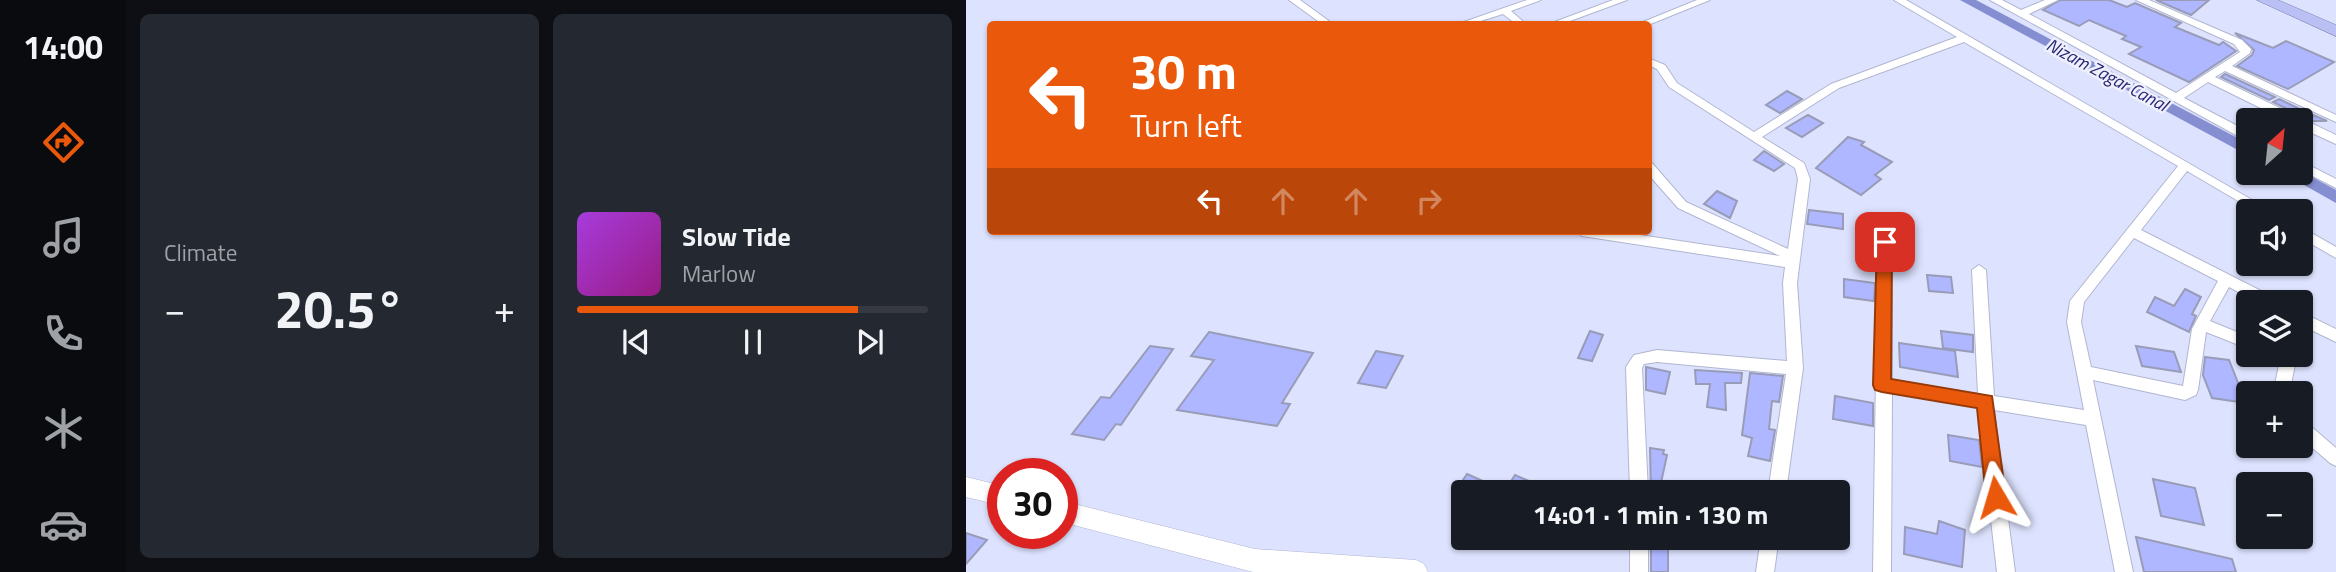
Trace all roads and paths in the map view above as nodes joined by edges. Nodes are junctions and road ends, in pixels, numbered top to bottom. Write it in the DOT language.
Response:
graph roads {
  1 [pos="1294,0"];
  2 [pos="1536,0"];
  3 [pos="1622,0"];
  4 [pos="1705,0"];
  5 [pos="1899,0"];
  6 [pos="1995,0"];
  7 [pos="2053,0"];
  8 [pos="2141,0"];
  9 [pos="2265,0"];
  10 [pos="1504,10"];
  11 [pos="2021,14"];
  12 [pos="1324,21"];
  13 [pos="1472,21"];
  14 [pos="1517,21"];
  15 [pos="1562,21"];
  16 [pos="1651,21"];
  17 [pos="2336,32"];
  18 [pos="1964,38"];
  19 [pos="1652,63"];
  20 [pos="2224,66"];
  21 [pos="2207,77"];
  22 [pos="2176,98"];
  23 [pos="2270,108"];
  24 [pos="2336,118"];
  25 [pos="2314,129"];
  26 [pos="2236,130"];
  27 [pos="1754,136"];
  28 [pos="2336,140"];
  29 [pos="2186,164"];
  30 [pos="1652,171"];
  31 [pos="2314,172"];
  32 [pos="2336,184"];
  33 [pos="2245,199"];
  34 [pos="2133,232"];
  35 [pos="1611,235"];
  36 [pos="2313,239"];
  37 [pos="1885,242"];
  38 [pos="2336,253"];
  39 [pos="1793,260"];
  40 [pos="1979,270"];
  41 [pos="2226,279"];
  42 [pos="2247,290"];
  43 [pos="2202,324"];
  44 [pos="2313,324"];
  45 [pos="2336,335"];
  46 [pos="2236,338"];
  47 [pos="1795,368"];
  48 [pos="2084,373"];
  49 [pos="1882,385"];
  50 [pos="1986,401"];
  51 [pos="2094,419"];
  52 [pos="2313,438"];
  53 [pos="2336,458"];
  54 [pos="1639,480"];
  55 [pos="1779,480"];
  56 [pos="966,487"];
  57 [pos="987,492"];
  58 [pos="1078,515"];
  59 [pos="1639,550"];
  60 [pos="1768,550"];
  61 [pos="1416,572"];
  62 [pos="1639,572"];
  63 [pos="1765,572"];
  64 [pos="1882,572"];
  65 [pos="2006,572"];
  66 [pos="2124,572"];
  1 -- 12 [label="street"];
  2 -- 10 [label="street"];
  3 -- 15 [label="street"];
  4 -- 16 [label="street"];
  5 -- 18 [label="street"];
  6 -- 11 [label="street"];
  7 -- 11 [label="street"];
  8 -- 20 [label="street"];
  9 -- 17 [label="highway"];
  10 -- 13 [label="street"];
  10 -- 14 [label="street"];
  11 -- 22 [label="street"];
  18 -- 27 [label="street"];
  18 -- 29 [label="street"];
  19 -- 27 [label="street"];
  20 -- 21 [label="street"];
  20 -- 24 [label="street"];
  21 -- 22 [label="street"];
  21 -- 23 [label="street"];
  22 -- 26 [label="street"];
  25 -- 28 [label="street"];
  27 -- 39 [label="street"];
  29 -- 33 [label="street"];
  29 -- 34 [label="street"];
  30 -- 39 [label="street"];
  31 -- 32 [label="street"];
  34 -- 41 [label="street"];
  34 -- 48 [label="street"];
  35 -- 39 [label="street"];
  36 -- 38 [label="street"];
  37 -- 49 [label="street"];
  39 -- 47 [label="street"];
  40 -- 50 [label="street"];
  41 -- 42 [label="street"];
  41 -- 43 [label="street"];
  43 -- 46 [label="street"];
  43 -- 48 [label="street"];
  44 -- 45 [label="street"];
  47 -- 54 [label="street"];
  47 -- 55 [label="street"];
  48 -- 51 [label="street"];
  49 -- 50 [label="street"];
  49 -- 64 [label="street"];
  50 -- 51 [label="street"];
  50 -- 65 [label="street"];
  51 -- 66 [label="street"];
  52 -- 53 [label="street"];
  56 -- 57 [label="street"];
  58 -- 61 [label="street"];
  59 -- 62 [label="street"];
  60 -- 63 [label="street"];
}
